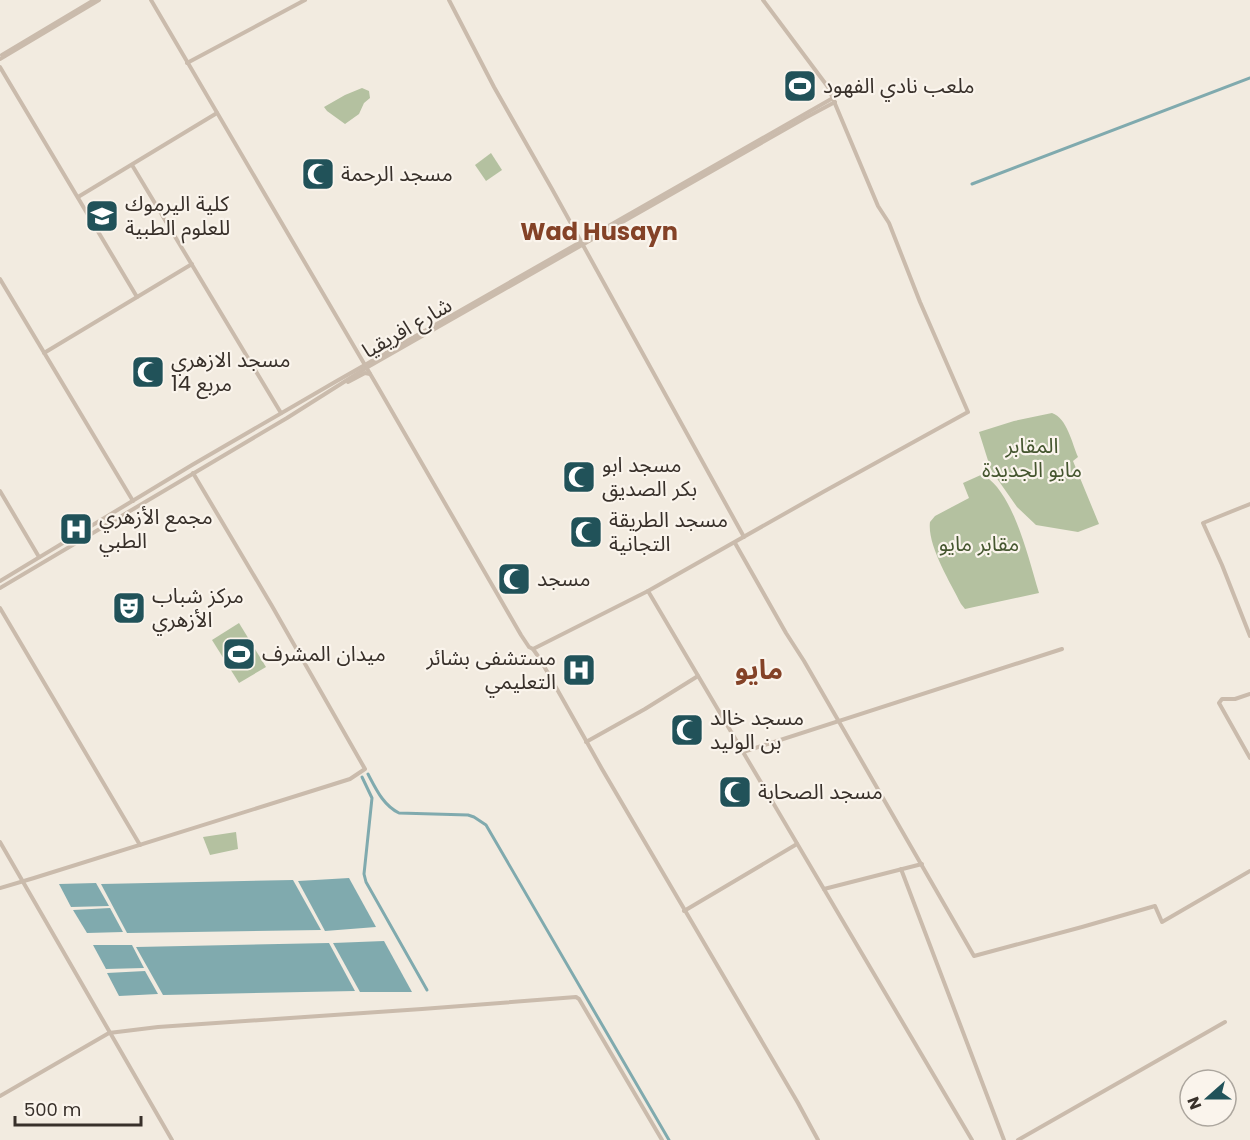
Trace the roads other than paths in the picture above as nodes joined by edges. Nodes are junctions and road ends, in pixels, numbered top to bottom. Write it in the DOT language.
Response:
graph roads {
  1 [pos="94,0"];
  2 [pos="99,0"];
  3 [pos="151,0"];
  4 [pos="305,0"];
  5 [pos="449,0"];
  6 [pos="763,0"];
  7 [pos="0,57"];
  8 [pos="188,63"];
  9 [pos="0,67"];
  10 [pos="834,100"];
  11 [pos="217,113"];
  12 [pos="132,165"];
  13 [pos="78,197"];
  14 [pos="582,243"];
  15 [pos="192,264"];
  16 [pos="0,279"];
  17 [pos="137,297"];
  18 [pos="44,353"];
  19 [pos="365,367"];
  20 [pos="370,374"];
  21 [pos="341,384"];
  22 [pos="281,414"];
  23 [pos="240,438"];
  24 [pos="229,444"];
  25 [pos="243,444"];
  26 [pos="231,450"];
  27 [pos="193,473"];
  28 [pos="166,481"];
  29 [pos="170,486"];
  30 [pos="157,487"];
  31 [pos="0,491"];
  32 [pos="159,493"];
  33 [pos="133,501"];
  34 [pos="1250,504"];
  35 [pos="744,537"];
  36 [pos="735,543"];
  37 [pos="39,557"];
  38 [pos="20,569"];
  39 [pos="22,575"];
  40 [pos="0,581"];
  41 [pos="0,588"];
  42 [pos="648,591"];
  43 [pos="0,608"];
  44 [pos="1250,636"];
  45 [pos="532,649"];
  46 [pos="1062,649"];
  47 [pos="698,675"];
  48 [pos="1250,694"];
  49 [pos="838,722"];
  50 [pos="586,742"];
  51 [pos="743,752"];
  52 [pos="1250,758"];
  53 [pos="0,842"];
  54 [pos="140,844"];
  55 [pos="797,844"];
  56 [pos="921,864"];
  57 [pos="901,869"];
  58 [pos="1250,872"];
  59 [pos="22,880"];
  60 [pos="28,880"];
  61 [pos="26,886"];
  62 [pos="0,888"];
  63 [pos="824,889"];
  64 [pos="684,911"];
  65 [pos="1225,1022"];
  66 [pos="110,1033"];
  67 [pos="0,1096"];
  68 [pos="172,1140"];
  69 [pos="662,1140"];
  70 [pos="818,1140"];
  71 [pos="972,1140"];
  72 [pos="1004,1140"];
  73 [pos="1018,1140"];
  1 -- 7 [label="street"];
  2 -- 7 [label="street"];
  3 -- 8 [label="street"];
  4 -- 8 [label="street"];
  5 -- 14 [label="street"];
  6 -- 10 [label="street"];
  8 -- 11 [label="street"];
  9 -- 13 [label="street"];
  10 -- 14 [label="street, شارع افريقيا"];
  10 -- 35 [label="street"];
  11 -- 12 [label="street"];
  11 -- 19 [label="street"];
  12 -- 13 [label="street"];
  12 -- 15 [label="street"];
  13 -- 17 [label="street"];
  14 -- 19 [label="street, شارع افريقيا"];
  14 -- 35 [label="street"];
  15 -- 17 [label="street"];
  15 -- 22 [label="street"];
  16 -- 18 [label="street"];
  17 -- 18 [label="street"];
  18 -- 33 [label="street"];
  19 -- 20 [label="street"];
  19 -- 21 [label="street, شارع افريقيا"];
  19 -- 22 [label="street, شارع افريقيا"];
  20 -- 21 [label="street"];
  20 -- 45 [label="street"];
  21 -- 25 [label="street, شارع افريقيا"];
  22 -- 23 [label="street, شارع افريقيا"];
  23 -- 24 [label="street, شارع افريقيا"];
  23 -- 25 [label="street"];
  24 -- 26 [label="street"];
  24 -- 28 [label="street, شارع افريقيا"];
  25 -- 26 [label="street, شارع افريقيا"];
  26 -- 27 [label="street, شارع افريقيا"];
  27 -- 29 [label="street, شارع افريقيا"];
  27 -- 54 [label="street"];
  28 -- 29 [label="street"];
  28 -- 30 [label="street, شارع افريقيا"];
  29 -- 32 [label="street, شارع افريقيا"];
  30 -- 32 [label="street"];
  30 -- 33 [label="street, شارع افريقيا"];
  31 -- 37 [label="street"];
  32 -- 39 [label="street, شارع افريقيا"];
  33 -- 37 [label="street, شارع افريقيا"];
  34 -- 44 [label="street"];
  35 -- 36 [label="street"];
  36 -- 42 [label="street"];
  36 -- 49 [label="street"];
  37 -- 38 [label="street, شارع افريقيا"];
  38 -- 39 [label="street"];
  38 -- 40 [label="street, شارع افريقيا"];
  39 -- 41 [label="street, شارع افريقيا"];
  42 -- 45 [label="street"];
  42 -- 47 [label="street"];
  43 -- 54 [label="street"];
  45 -- 50 [label="street"];
  46 -- 49 [label="street"];
  47 -- 50 [label="street"];
  47 -- 51 [label="street"];
  48 -- 52 [label="street"];
  49 -- 51 [label="street"];
  49 -- 56 [label="street"];
  50 -- 64 [label="street"];
  51 -- 55 [label="street"];
  53 -- 59 [label="street"];
  54 -- 60 [label="street"];
  55 -- 63 [label="street"];
  55 -- 64 [label="street"];
  56 -- 57 [label="street"];
  56 -- 58 [label="street"];
  57 -- 63 [label="street"];
  57 -- 72 [label="street"];
  59 -- 60 [label="street"];
  59 -- 61 [label="street"];
  59 -- 62 [label="street"];
  60 -- 61 [label="street"];
  61 -- 66 [label="street"];
  63 -- 71 [label="street"];
  64 -- 70 [label="street"];
  65 -- 73 [label="street"];
  66 -- 67 [label="street"];
  66 -- 68 [label="street"];
  66 -- 69 [label="street"];
}
